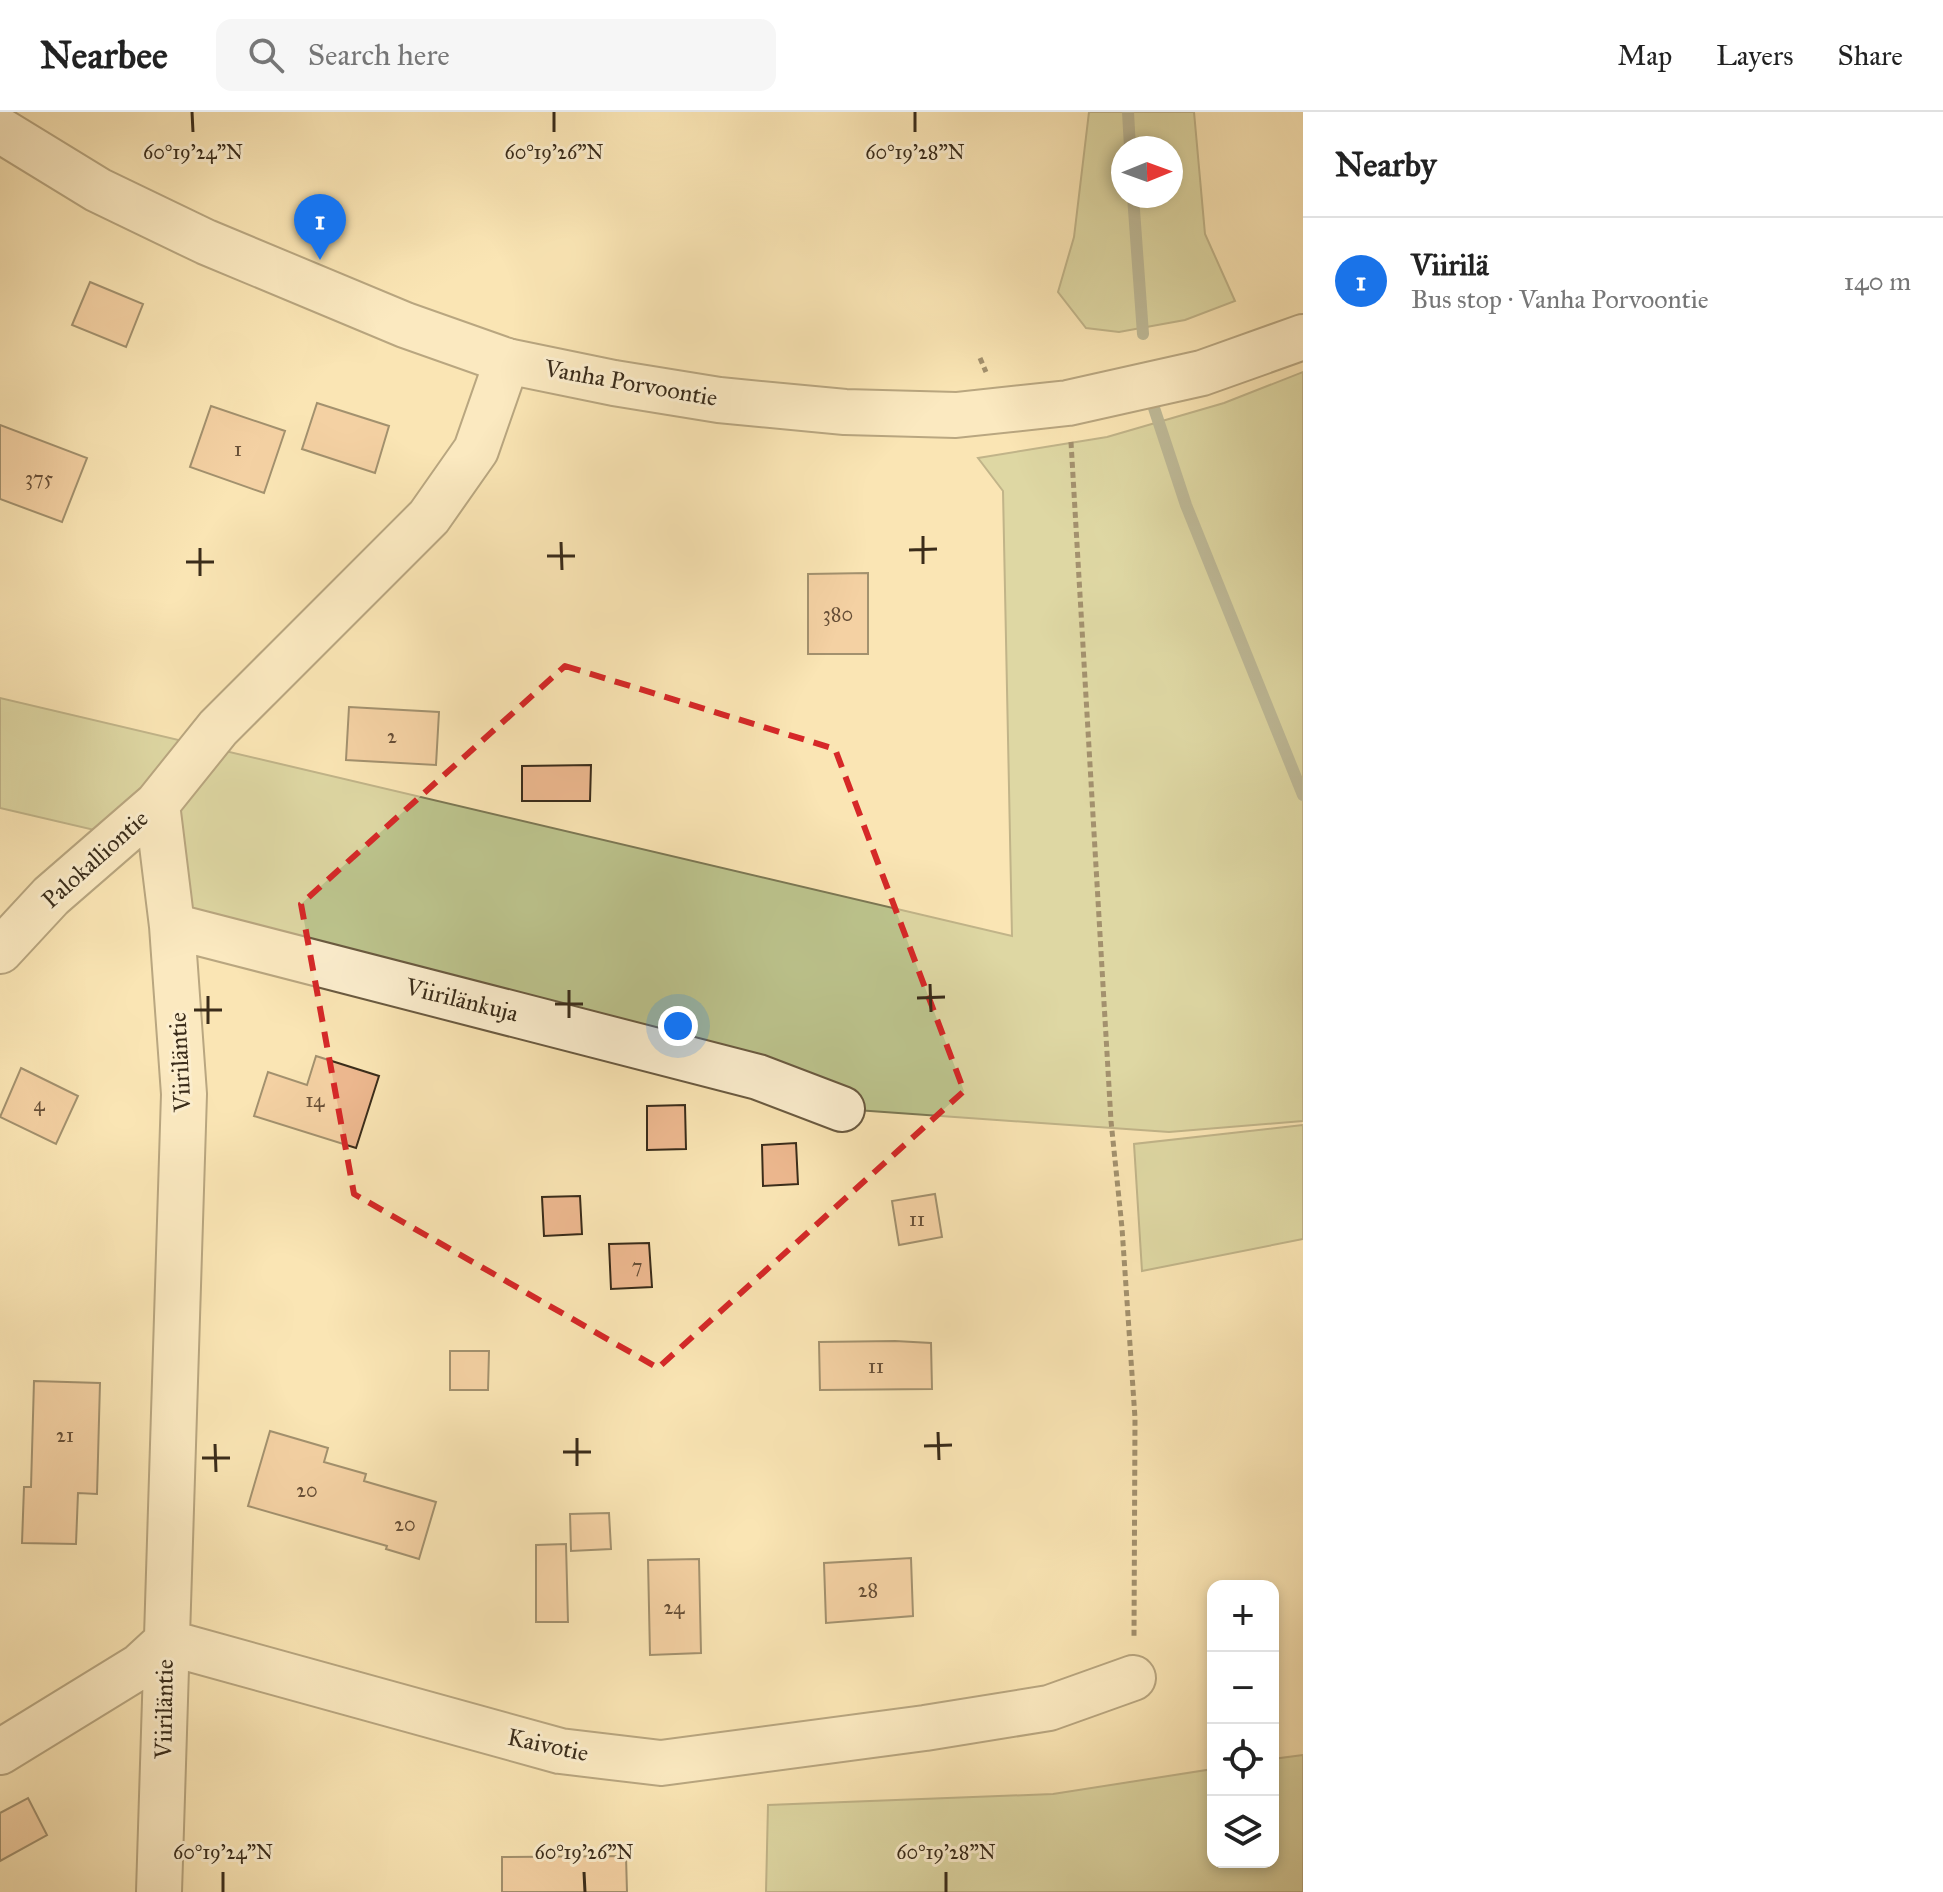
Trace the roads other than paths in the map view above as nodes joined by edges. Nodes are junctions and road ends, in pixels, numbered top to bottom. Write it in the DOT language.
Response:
graph roads {
  1 [pos="0,130"];
  2 [pos="1303,337"];
  3 [pos="507,361"];
  4 [pos="157,804"];
  5 [pos="172,926"];
  6 [pos="0,951"];
  7 [pos="842,1109"];
  8 [pos="166,1642"];
  9 [pos="1133,1678"];
  10 [pos="0,1752"];
  11 [pos="159,1892"];
  1 -- 3 [label="street, Vanha Porvoontie"];
  2 -- 3 [label="street, Vanha Porvoontie"];
  3 -- 4 [label="street"];
  4 -- 5 [label="street, Viiriläntie"];
  4 -- 6 [label="street, Palokalliontie"];
  5 -- 7 [label="street, Viirilänkuja"];
  5 -- 8 [label="street, Viiriläntie"];
  8 -- 9 [label="street, Kaivotie"];
  8 -- 10 [label="street"];
  8 -- 11 [label="street, Viiriläntie"];
}
